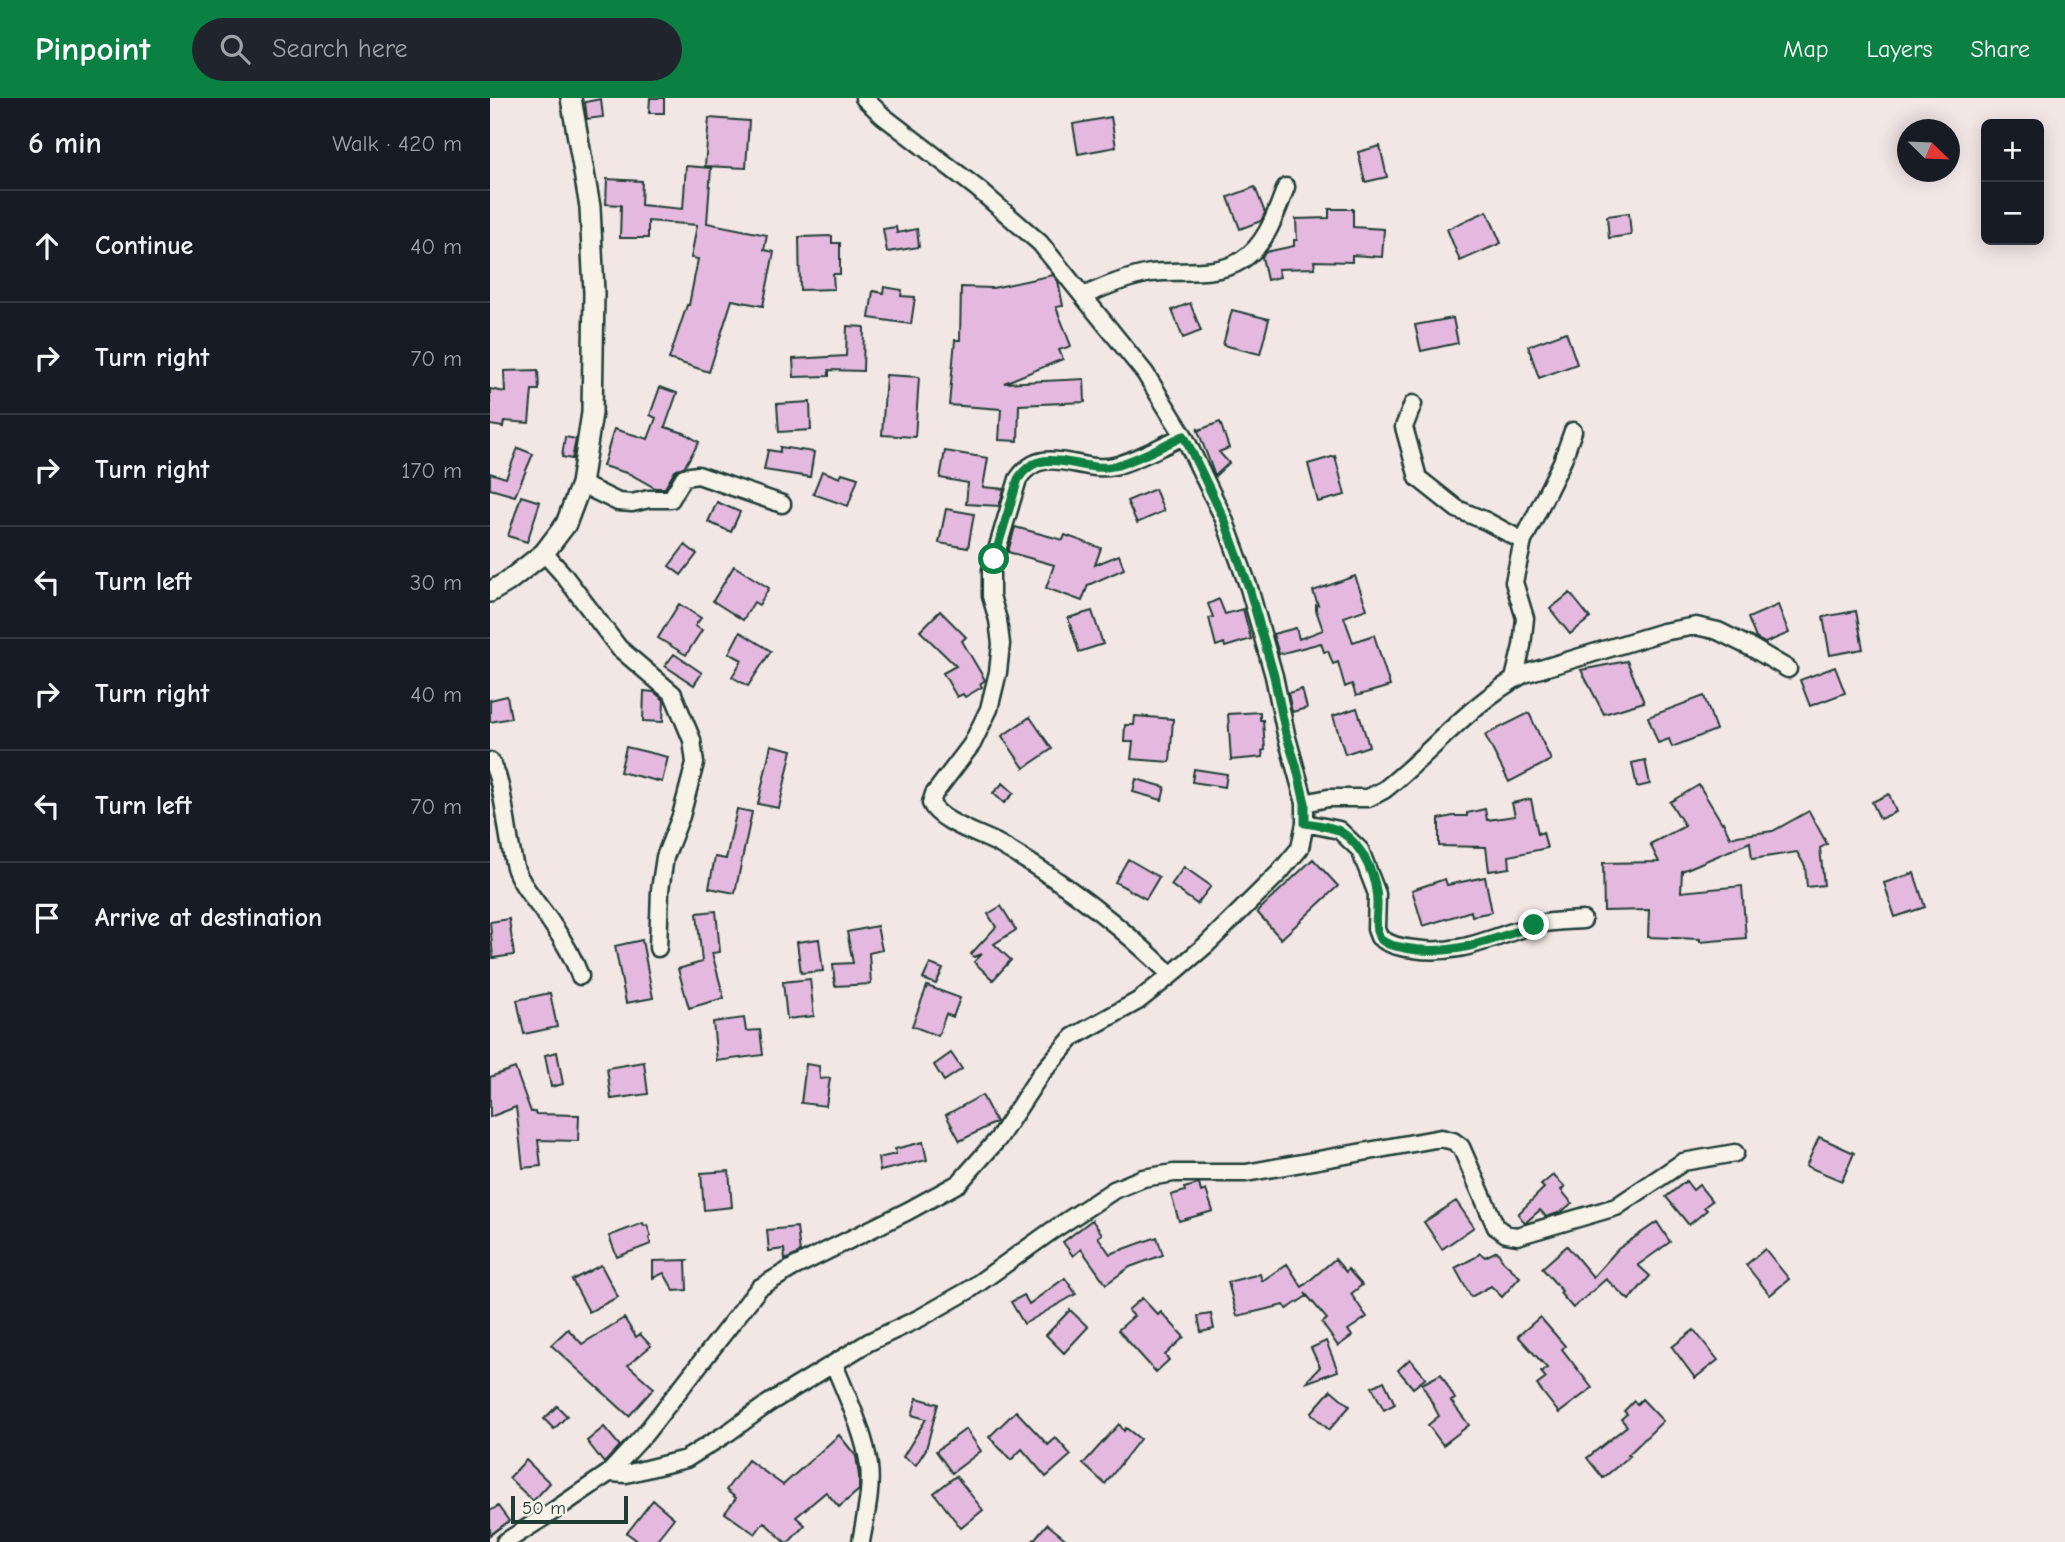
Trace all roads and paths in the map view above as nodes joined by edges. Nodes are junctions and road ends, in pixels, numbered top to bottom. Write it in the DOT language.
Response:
graph roads {
  1 [pos="571,98"];
  2 [pos="864,98"];
  3 [pos="1286,187"];
  4 [pos="1084,296"];
  5 [pos="1413,404"];
  6 [pos="1573,431"];
  7 [pos="1184,436"];
  8 [pos="581,484"];
  9 [pos="782,505"];
  10 [pos="1522,541"];
  11 [pos="544,553"];
  12 [pos="490,592"];
  13 [pos="1788,669"];
  14 [pos="1514,680"];
  15 [pos="490,761"];
  16 [pos="1305,803"];
  17 [pos="1305,823"];
  18 [pos="1583,920"];
  19 [pos="658,948"];
  20 [pos="1171,975"];
  21 [pos="580,976"];
  22 [pos="1735,1153"];
  23 [pos="834,1364"];
  24 [pos="609,1473"];
  25 [pos="505,1542"];
  26 [pos="861,1542"];
  1 -- 8 [label="main road"];
  2 -- 4 [label="street"];
  3 -- 4 [label="street"];
  4 -- 7 [label="street"];
  5 -- 10 [label="street"];
  6 -- 10 [label="street"];
  7 -- 16 [label="street"];
  7 -- 20 [label="street"];
  8 -- 9 [label="street"];
  8 -- 11 [label="main road"];
  10 -- 14 [label="street"];
  11 -- 12 [label="main road"];
  11 -- 19 [label="street"];
  13 -- 14 [label="street"];
  14 -- 16 [label="street"];
  15 -- 21 [label="street"];
  16 -- 17 [label="street"];
  17 -- 18 [label="street"];
  17 -- 20 [label="street"];
  20 -- 24 [label="street"];
  22 -- 23 [label="street"];
  23 -- 24 [label="street"];
  23 -- 26 [label="street"];
  24 -- 25 [label="street"];
}
